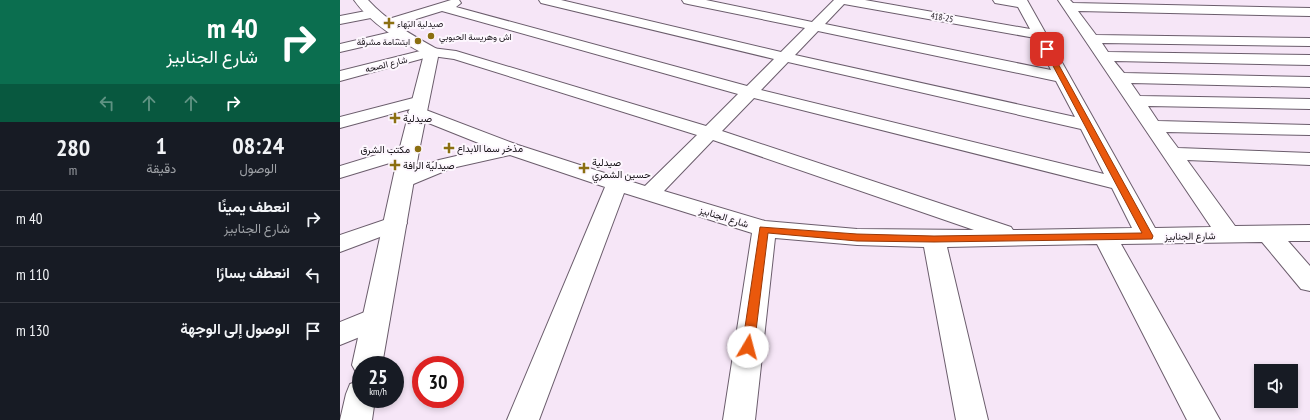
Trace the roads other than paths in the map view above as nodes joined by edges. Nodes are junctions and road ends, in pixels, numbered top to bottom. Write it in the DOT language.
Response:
graph roads {
  1 [pos="466,0"];
  2 [pos="545,0"];
  3 [pos="688,0"];
  4 [pos="842,0"];
  5 [pos="998,0"];
  6 [pos="1216,0"];
  7 [pos="1022,2"];
  8 [pos="369,4"];
  9 [pos="442,7"];
  10 [pos="1070,9"];
  11 [pos="1230,11"];
  12 [pos="1310,12"];
  13 [pos="340,20"];
  14 [pos="1147,22"];
  15 [pos="387,24"];
  16 [pos="816,26"];
  17 [pos="400,34"];
  18 [pos="1040,35"];
  19 [pos="1091,38"];
  20 [pos="1269,41"];
  21 [pos="1310,42"];
  22 [pos="340,48"];
  23 [pos="432,52"];
  24 [pos="1103,56"];
  25 [pos="785,57"];
  26 [pos="1294,60"];
  27 [pos="1310,60"];
  28 [pos="1310,72"];
  29 [pos="340,76"];
  30 [pos="1062,77"];
  31 [pos="1118,78"];
  32 [pos="1310,82"];
  33 [pos="750,92"];
  34 [pos="1135,101"];
  35 [pos="1310,104"];
  36 [pos="419,106"];
  37 [pos="340,124"];
  38 [pos="1088,125"];
  39 [pos="1152,126"];
  40 [pos="1310,130"];
  41 [pos="709,133"];
  42 [pos="511,149"];
  43 [pos="409,151"];
  44 [pos="1172,154"];
  45 [pos="1310,159"];
  46 [pos="340,172"];
  47 [pos="404,181"];
  48 [pos="617,184"];
  49 [pos="1120,184"];
  50 [pos="649,194"];
  51 [pos="396,223"];
  52 [pos="764,229"];
  53 [pos="1310,233"];
  54 [pos="1268,234"];
  55 [pos="1229,235"];
  56 [pos="1148,236"];
  57 [pos="1105,237"];
  58 [pos="1019,238"];
  59 [pos="934,239"];
  60 [pos="340,244"];
  61 [pos="1310,282"];
  62 [pos="376,318"];
  63 [pos="340,334"];
  64 [pos="369,356"];
  65 [pos="358,408"];
  66 [pos="356,420"];
  67 [pos="523,420"];
  68 [pos="739,420"];
  69 [pos="972,420"];
  70 [pos="1204,420"];
  1 -- 9 [label="street"];
  2 -- 25 [label="street"];
  3 -- 16 [label="street"];
  4 -- 16 [label="street"];
  4 -- 18 [label="street, 418-25"];
  5 -- 7 [label="street"];
  6 -- 11 [label="street"];
  7 -- 18 [label="street"];
  8 -- 13 [label="street"];
  8 -- 15 [label="street"];
  9 -- 15 [label="street"];
  9 -- 33 [label="street"];
  10 -- 11 [label="street"];
  10 -- 14 [label="street"];
  10 -- 19 [label="street"];
  11 -- 12 [label="street"];
  11 -- 20 [label="street"];
  15 -- 17 [label="street"];
  16 -- 25 [label="street"];
  16 -- 30 [label="street"];
  17 -- 22 [label="street"];
  17 -- 23 [label="street"];
  18 -- 30 [label="street"];
  19 -- 20 [label="street"];
  19 -- 24 [label="street"];
  20 -- 21 [label="street"];
  20 -- 26 [label="street"];
  23 -- 29 [label="street, شارع الصحه"];
  23 -- 36 [label="street"];
  23 -- 41 [label="street"];
  24 -- 26 [label="street"];
  24 -- 31 [label="street"];
  25 -- 33 [label="street"];
  25 -- 38 [label="street"];
  26 -- 27 [label="street"];
  26 -- 28 [label="street"];
  30 -- 38 [label="street"];
  31 -- 32 [label="street"];
  31 -- 34 [label="street"];
  33 -- 41 [label="street"];
  33 -- 49 [label="street"];
  34 -- 35 [label="street"];
  34 -- 39 [label="street"];
  36 -- 37 [label="street"];
  36 -- 42 [label="street, شارع الجنابيز"];
  36 -- 43 [label="street"];
  38 -- 49 [label="street"];
  39 -- 40 [label="street"];
  39 -- 44 [label="street"];
  41 -- 50 [label="street"];
  41 -- 58 [label="street"];
  42 -- 47 [label="street"];
  42 -- 48 [label="street, شارع الجنابيز"];
  43 -- 46 [label="street"];
  43 -- 47 [label="street"];
  44 -- 45 [label="street"];
  44 -- 55 [label="street"];
  47 -- 51 [label="street"];
  48 -- 50 [label="street, شارع الجنابيز"];
  48 -- 67 [label="street"];
  49 -- 56 [label="street"];
  50 -- 52 [label="street, شارع الجنابيز"];
  51 -- 60 [label="street"];
  51 -- 62 [label="street"];
  52 -- 59 [label="street, شارع الجنابيز"];
  52 -- 68 [label="street"];
  53 -- 54 [label="street, شارع الجنابيز"];
  54 -- 55 [label="street, شارع الجنابيز"];
  54 -- 61 [label="street"];
  55 -- 56 [label="street, شارع الجنابيز"];
  56 -- 57 [label="street, شارع الجنابيز"];
  57 -- 58 [label="street, شارع الجنابيز"];
  57 -- 70 [label="street"];
  58 -- 59 [label="street, شارع الجنابيز"];
  59 -- 69 [label="street"];
  62 -- 63 [label="street"];
  62 -- 64 [label="street"];
  65 -- 66 [label="street"];
}
